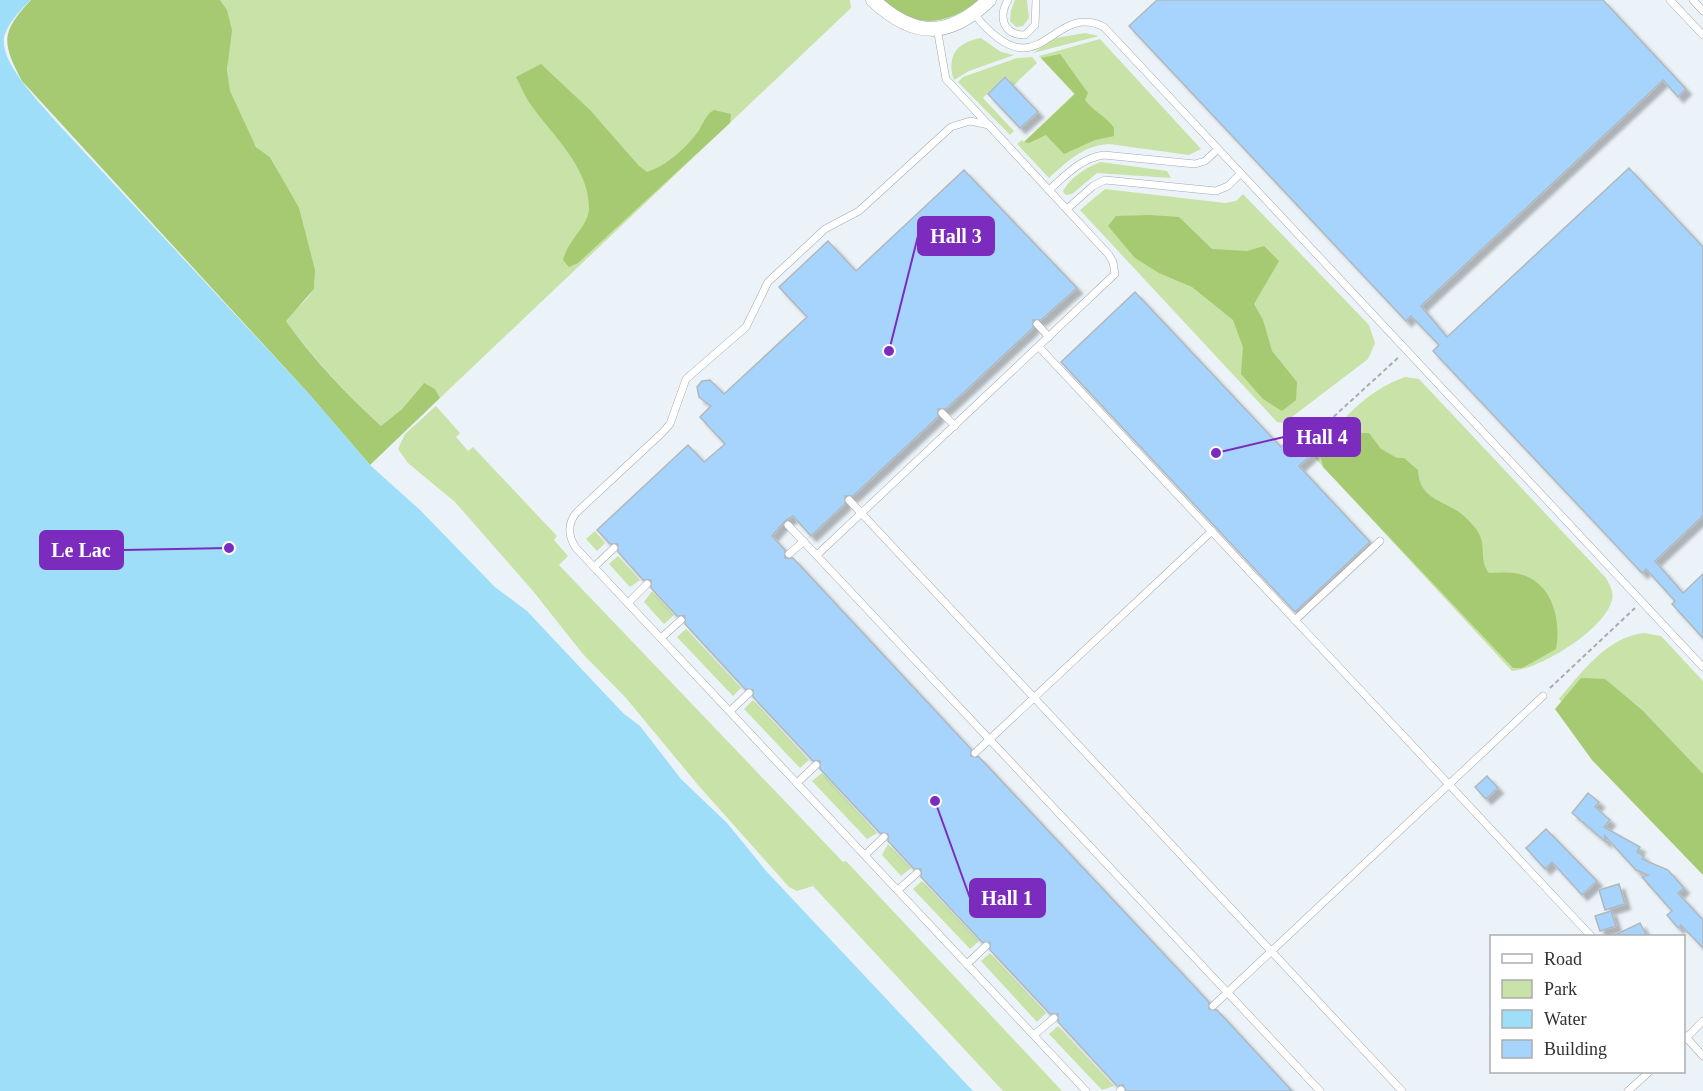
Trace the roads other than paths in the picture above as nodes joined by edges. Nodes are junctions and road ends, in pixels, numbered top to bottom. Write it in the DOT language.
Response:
graph roads {
  1 [pos="873,0"];
  2 [pos="989,0"];
  3 [pos="1008,0"];
  4 [pos="1036,0"];
  5 [pos="1670,0"];
  6 [pos="1692,0"];
  7 [pos="1703,11"];
  8 [pos="974,14"];
  9 [pos="937,28"];
  10 [pos="1703,35"];
  11 [pos="989,125"];
  12 [pos="1217,150"];
  13 [pos="1240,174"];
  14 [pos="1049,190"];
  15 [pos="1066,209"];
  16 [pos="1037,324"];
  17 [pos="1049,337"];
  18 [pos="1039,346"];
  19 [pos="942,413"];
  20 [pos="955,426"];
  21 [pos="849,500"];
  22 [pos="862,514"];
  23 [pos="788,525"];
  24 [pos="1212,531"];
  25 [pos="804,541"];
  26 [pos="1380,541"];
  27 [pos="614,548"];
  28 [pos="789,555"];
  29 [pos="818,555"];
  30 [pos="594,567"];
  31 [pos="647,584"];
  32 [pos="628,603"];
  33 [pos="681,620"];
  34 [pos="1295,620"];
  35 [pos="662,638"];
  36 [pos="1703,667"];
  37 [pos="749,693"];
  38 [pos="1543,696"];
  39 [pos="1034,697"];
  40 [pos="730,711"];
  41 [pos="990,739"];
  42 [pos="975,753"];
  43 [pos="816,765"];
  44 [pos="797,783"];
  45 [pos="1449,784"];
  46 [pos="884,837"];
  47 [pos="865,855"];
  48 [pos="918,873"];
  49 [pos="898,890"];
  50 [pos="1591,935"];
  51 [pos="986,946"];
  52 [pos="1271,950"];
  53 [pos="967,964"];
  54 [pos="1227,992"];
  55 [pos="1212,1006"];
  56 [pos="1054,1018"];
  57 [pos="1703,1021"];
  58 [pos="1034,1035"];
  59 [pos="1685,1036"];
  60 [pos="1685,1038"];
  61 [pos="1703,1056"];
  62 [pos="1647,1073"];
  63 [pos="1086,1091"];
  64 [pos="1320,1091"];
  65 [pos="1402,1091"];
  66 [pos="1628,1091"];
  1 -- 9 [label="street"];
  2 -- 8 [label="street"];
  3 -- 4 [label="lane"];
  5 -- 10 [label="lane"];
  6 -- 7 [label="lane"];
  8 -- 9 [label="street"];
  8 -- 12 [label="lane"];
  9 -- 11 [label="lane"];
  11 -- 14 [label="lane"];
  11 -- 30 [label="lane"];
  12 -- 13 [label="lane"];
  12 -- 14 [label="lane"];
  13 -- 15 [label="lane"];
  13 -- 36 [label="lane"];
  14 -- 15 [label="lane"];
  15 -- 17 [label="lane"];
  16 -- 17 [label="lane"];
  17 -- 18 [label="lane"];
  18 -- 20 [label="lane"];
  18 -- 24 [label="lane"];
  19 -- 20 [label="lane"];
  20 -- 22 [label="lane"];
  21 -- 22 [label="lane"];
  22 -- 29 [label="lane"];
  22 -- 39 [label="lane"];
  23 -- 25 [label="lane"];
  24 -- 34 [label="lane"];
  24 -- 39 [label="lane"];
  25 -- 28 [label="lane"];
  25 -- 29 [label="lane"];
  26 -- 34 [label="lane"];
  27 -- 30 [label="lane"];
  29 -- 41 [label="lane"];
  30 -- 32 [label="lane"];
  31 -- 32 [label="lane"];
  32 -- 35 [label="lane"];
  33 -- 35 [label="lane"];
  34 -- 45 [label="lane"];
  35 -- 40 [label="lane"];
  37 -- 40 [label="lane"];
  38 -- 45 [label="lane"];
  39 -- 41 [label="lane"];
  39 -- 52 [label="lane"];
  40 -- 44 [label="lane"];
  41 -- 42 [label="lane"];
  41 -- 54 [label="lane"];
  43 -- 44 [label="lane"];
  44 -- 47 [label="lane"];
  45 -- 50 [label="lane"];
  45 -- 52 [label="lane"];
  46 -- 47 [label="lane"];
  47 -- 49 [label="lane"];
  48 -- 49 [label="lane"];
  49 -- 53 [label="lane"];
  51 -- 53 [label="lane"];
  52 -- 54 [label="lane"];
  52 -- 65 [label="lane"];
  53 -- 58 [label="lane"];
  54 -- 55 [label="lane"];
  54 -- 64 [label="lane"];
  56 -- 58 [label="lane"];
  57 -- 59 [label="lane"];
  58 -- 63 [label="lane"];
  60 -- 61 [label="lane"];
  62 -- 66 [label="lane"];
}
